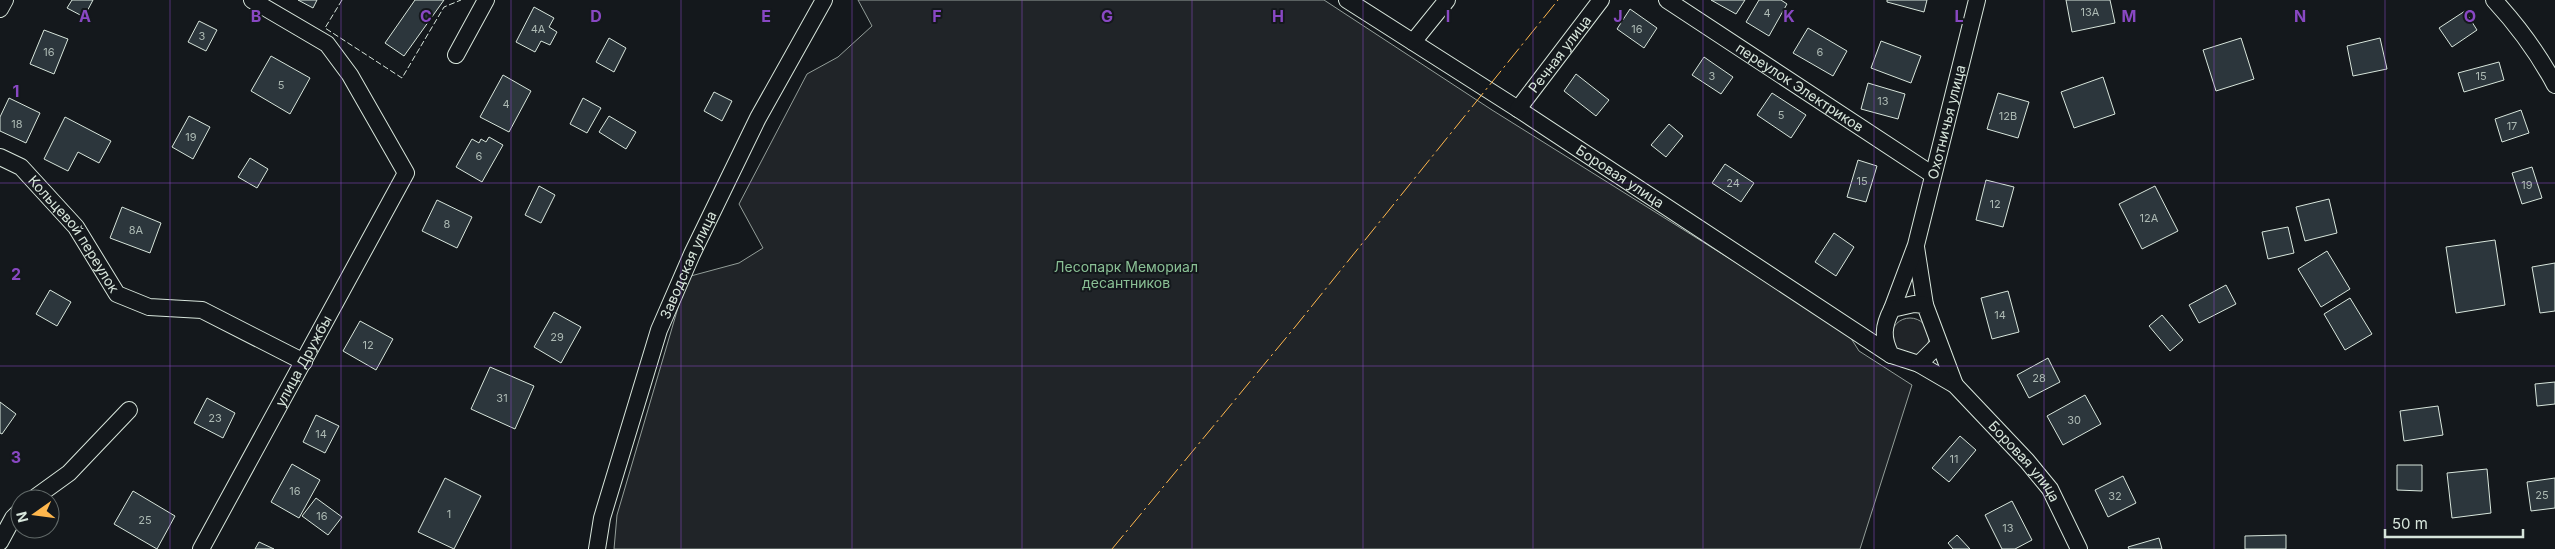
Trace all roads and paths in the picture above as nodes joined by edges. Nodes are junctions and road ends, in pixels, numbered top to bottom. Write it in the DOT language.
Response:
graph roads {
  1 [pos="5,0"];
  2 [pos="486,0"];
  3 [pos="824,0"];
  4 [pos="1347,0"];
  5 [pos="1447,0"];
  6 [pos="1601,0"];
  7 [pos="1667,0"];
  8 [pos="1977,0"];
  9 [pos="2494,0"];
  10 [pos="259,2"];
  11 [pos="0,9"];
  12 [pos="1413,42"];
  13 [pos="456,55"];
  14 [pos="2555,85"];
  15 [pos="1518,109"];
  16 [pos="0,157"];
  17 [pos="1932,175"];
  18 [pos="1916,245"];
  19 [pos="1925,305"];
  20 [pos="1889,315"];
  21 [pos="1866,338"];
  22 [pos="1938,345"];
  23 [pos="1891,356"];
  24 [pos="304,362"];
  25 [pos="1919,364"];
  26 [pos="1955,385"];
  27 [pos="129,410"];
  28 [pos="47,489"];
  29 [pos="10,524"];
  30 [pos="0,542"];
  31 [pos="201,549"];
  32 [pos="597,549"];
  33 [pos="2079,549"];
  1 -- 11 [label="street"];
  2 -- 13 [label="street"];
  3 -- 32 [label="street, Заводская улица"];
  4 -- 12 [label="street, Боровая улица"];
  5 -- 12 [label="street"];
  6 -- 15 [label="street, Речная улица"];
  7 -- 17 [label="street, переулок Электриков"];
  8 -- 17 [label="street, Охотничья улица"];
  9 -- 14 [label="street"];
  10 -- 24 [label="street, улица Дружбы"];
  12 -- 15 [label="street, Боровая улица"];
  15 -- 21 [label="street, Боровая улица"];
  16 -- 24 [label="street, Кольцевой переулок"];
  17 -- 18 [label="street, Охотничья улица"];
  18 -- 19 [label="street, Охотничья улица"];
  18 -- 20 [label="street, Охотничья улица"];
  19 -- 20 [label="street"];
  19 -- 22 [label="street"];
  20 -- 21 [label="street, Охотничья улица"];
  20 -- 23 [label="street"];
  21 -- 23 [label="street, Боровая улица"];
  22 -- 25 [label="street"];
  22 -- 26 [label="street, Боровая улица"];
  23 -- 25 [label="street"];
  24 -- 31 [label="street, улица Дружбы"];
  25 -- 26 [label="street, Боровая улица"];
  26 -- 33 [label="street, Боровая улица"];
  27 -- 28 [label="street"];
  29 -- 30 [label="street"];
}
